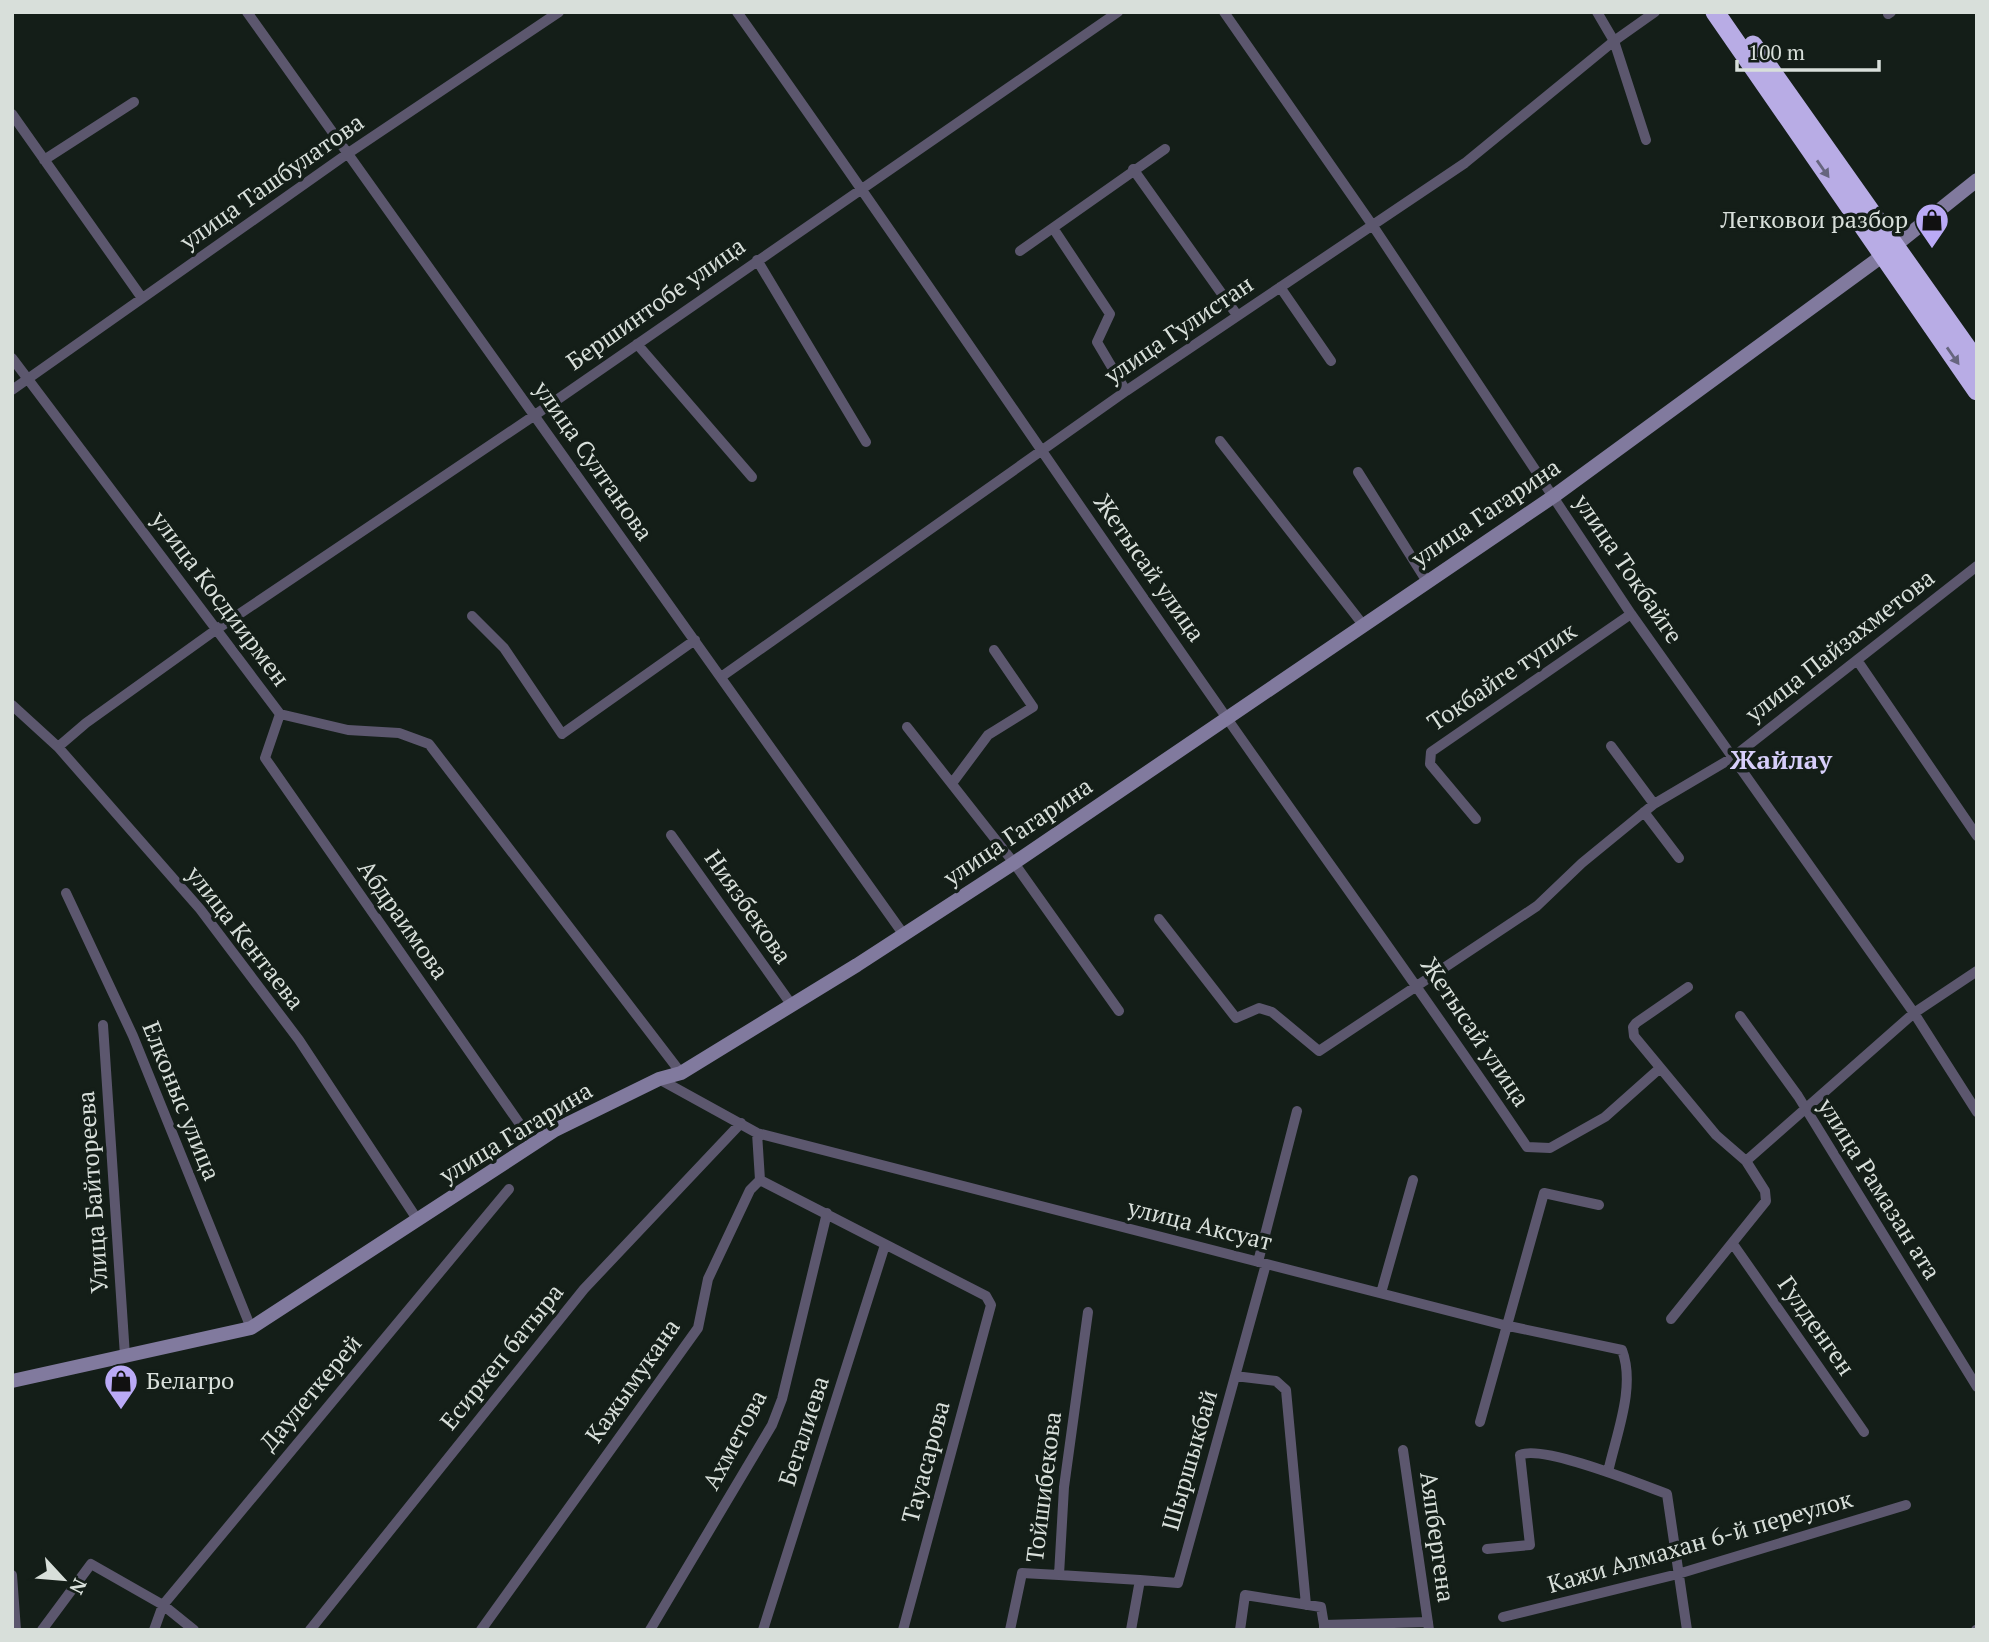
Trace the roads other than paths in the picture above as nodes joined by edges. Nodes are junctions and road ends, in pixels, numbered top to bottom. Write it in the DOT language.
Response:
graph roads {
  1 [pos="247,12"];
  2 [pos="559,12"];
  3 [pos="737,12"];
  4 [pos="1118,12"];
  5 [pos="1224,12"];
  6 [pos="1597,12"];
  7 [pos="1655,12"];
  8 [pos="1715,12"];
  9 [pos="1730,12"];
  10 [pos="1614,41"];
  11 [pos="134,102"];
  12 [pos="12,114"];
  13 [pos="1646,140"];
  14 [pos="1165,149"];
  15 [pos="347,154"];
  16 [pos="44,160"];
  17 [pos="1133,169"];
  18 [pos="1977,180"];
  19 [pos="862,187"];
  20 [pos="1373,226"];
  21 [pos="1053,228"];
  22 [pos="1889,250"];
  23 [pos="1020,251"];
  24 [pos="757,260"];
  25 [pos="1280,286"];
  26 [pos="142,298"];
  27 [pos="1237,315"];
  28 [pos="637,344"];
  29 [pos="12,358"];
  30 [pos="1331,361"];
  31 [pos="1977,362"];
  32 [pos="26,378"];
  33 [pos="12,390"];
  34 [pos="1126,391"];
  35 [pos="1977,391"];
  36 [pos="535,415"];
  37 [pos="1220,441"];
  38 [pos="866,442"];
  39 [pos="1042,452"];
  40 [pos="1358,472"];
  41 [pos="752,477"];
  42 [pos="1554,495"];
  43 [pos="1977,566"];
  44 [pos="1426,580"];
  45 [pos="1631,614"];
  46 [pos="472,616"];
  47 [pos="1364,626"];
  48 [pos="217,629"];
  49 [pos="695,640"];
  50 [pos="994,650"];
  51 [pos="1857,660"];
  52 [pos="721,677"];
  53 [pos="12,705"];
  54 [pos="280,715"];
  55 [pos="1227,718"];
  56 [pos="907,727"];
  57 [pos="1611,746"];
  58 [pos="58,747"];
  59 [pos="1732,758"];
  60 [pos="953,782"];
  61 [pos="1654,804"];
  62 [pos="1644,812"];
  63 [pos="1476,818"];
  64 [pos="671,835"];
  65 [pos="1977,836"];
  66 [pos="1679,858"];
  67 [pos="1014,863"];
  68 [pos="66,893"];
  69 [pos="1159,919"];
  70 [pos="904,935"];
  71 [pos="1977,971"];
  72 [pos="1419,985"];
  73 [pos="1688,988"];
  74 [pos="791,1004"];
  75 [pos="1119,1011"];
  76 [pos="1914,1013"];
  77 [pos="1740,1016"];
  78 [pos="103,1025"];
  79 [pos="1659,1069"];
  80 [pos="681,1073"];
  81 [pos="659,1079"];
  82 [pos="1806,1109"];
  83 [pos="1297,1111"];
  84 [pos="1977,1112"];
  85 [pos="741,1123"];
  86 [pos="757,1133"];
  87 [pos="533,1143"];
  88 [pos="1746,1161"];
  89 [pos="760,1180"];
  90 [pos="1413,1180"];
  91 [pos="509,1189"];
  92 [pos="1598,1205"];
  93 [pos="827,1213"];
  94 [pos="417,1219"];
  95 [pos="1733,1244"];
  96 [pos="885,1245"];
  97 [pos="1262,1263"];
  98 [pos="1381,1293"];
  99 [pos="1087,1312"];
  100 [pos="1671,1319"];
  101 [pos="1504,1325"];
  102 [pos="251,1328"];
  103 [pos="125,1356"];
  104 [pos="1235,1376"];
  105 [pos="12,1381"];
  106 [pos="1977,1387"];
  107 [pos="1480,1422"];
  108 [pos="1864,1432"];
  109 [pos="1403,1450"];
  110 [pos="1608,1472"];
  111 [pos="1906,1505"];
  112 [pos="1488,1549"];
  113 [pos="1678,1574"];
  114 [pos="12,1575"];
  115 [pos="1059,1575"];
  116 [pos="1140,1580"];
  117 [pos="163,1605"];
  118 [pos="1306,1605"];
  119 [pos="1503,1617"];
  120 [pos="1429,1626"];
  121 [pos="1324,1628"];
  122 [pos="16,1630"];
  123 [pos="42,1630"];
  124 [pos="154,1630"];
  125 [pos="194,1630"];
  126 [pos="310,1630"];
  127 [pos="481,1630"];
  128 [pos="650,1630"];
  129 [pos="763,1630"];
  130 [pos="903,1630"];
  131 [pos="1010,1630"];
  132 [pos="1131,1630"];
  133 [pos="1240,1630"];
  134 [pos="1688,1630"];
  1 -- 15 [label="street, улица Султанова"];
  2 -- 15 [label="street, улица Ташбулатова"];
  3 -- 19 [label="street, Жетысай улица"];
  4 -- 19 [label="street, Бершинтобе улица"];
  5 -- 20 [label="street, улица Токбайге"];
  6 -- 10 [label="street"];
  7 -- 10 [label="street, улица Гулистан"];
  8 -- 22 [label="highway, one-way"];
  9 -- 22 [label="highway"];
  10 -- 13 [label="street"];
  10 -- 20 [label="street, улица Гулистан"];
  11 -- 16 [label="street"];
  12 -- 16 [label="street"];
  14 -- 17 [label="street"];
  15 -- 26 [label="street, улица Ташбулатова"];
  15 -- 36 [label="street, улица Султанова"];
  16 -- 26 [label="street"];
  17 -- 21 [label="street"];
  17 -- 27 [label="street"];
  18 -- 22 [label="main road, улица Гагарина"];
  19 -- 24 [label="street, Бершинтобе улица"];
  19 -- 39 [label="street, Жетысай улица"];
  20 -- 25 [label="street, улица Гулистан"];
  20 -- 42 [label="street, улица Токбайге"];
  21 -- 23 [label="street"];
  21 -- 34 [label="street"];
  22 -- 31 [label="highway"];
  22 -- 35 [label="highway, one-way"];
  22 -- 42 [label="main road, улица Гагарина"];
  24 -- 28 [label="street, Бершинтобе улица"];
  24 -- 38 [label="street"];
  25 -- 27 [label="street, улица Гулистан"];
  25 -- 30 [label="street"];
  26 -- 32 [label="street, улица Ташбулатова"];
  27 -- 34 [label="street, улица Гулистан"];
  28 -- 36 [label="street, Бершинтобе улица"];
  28 -- 41 [label="street"];
  29 -- 32 [label="street, улица Косдиирмен"];
  32 -- 33 [label="street, улица Ташбулатова"];
  32 -- 48 [label="street, улица Косдиирмен"];
  34 -- 39 [label="street, улица Гулистан"];
  36 -- 48 [label="street, Бершинтобе улица"];
  36 -- 49 [label="street, улица Султанова"];
  37 -- 47 [label="street"];
  39 -- 52 [label="street, улица Гулистан"];
  39 -- 55 [label="street, Жетысай улица"];
  40 -- 44 [label="street"];
  42 -- 44 [label="main road, улица Гагарина"];
  42 -- 45 [label="street, улица Токбайге"];
  43 -- 51 [label="street, улица Пайзахметова"];
  44 -- 47 [label="main road, улица Гагарина"];
  45 -- 59 [label="street, улица Токбайге"];
  45 -- 63 [label="street, Токбайге тупик"];
  46 -- 49 [label="street"];
  47 -- 55 [label="main road, улица Гагарина"];
  48 -- 54 [label="street, улица Косдиирмен"];
  48 -- 58 [label="street, Бершинтобе улица"];
  49 -- 52 [label="street, улица Султанова"];
  50 -- 60 [label="street"];
  51 -- 59 [label="street, улица Пайзахметова"];
  51 -- 65 [label="street"];
  52 -- 70 [label="street, улица Султанова"];
  53 -- 58 [label="street, улица Кентаева"];
  54 -- 80 [label="street, улица Косдиирмен"];
  54 -- 87 [label="street, Абдраимова"];
  55 -- 67 [label="main road, улица Гагарина"];
  55 -- 72 [label="street, Жетысай улица"];
  56 -- 60 [label="street"];
  57 -- 61 [label="street"];
  58 -- 94 [label="street, улица Кентаева"];
  59 -- 61 [label="street, улица Пайзахметова"];
  59 -- 76 [label="street, улица Токбайге"];
  60 -- 67 [label="street"];
  61 -- 62 [label="street, улица Пайзахметова"];
  62 -- 66 [label="street"];
  62 -- 72 [label="street, улица Пайзахметова"];
  64 -- 74 [label="street, Ниязбекова"];
  67 -- 70 [label="main road, улица Гагарина"];
  67 -- 75 [label="street"];
  68 -- 102 [label="street, Елконыс улица"];
  69 -- 72 [label="street, улица Пайзахметова"];
  70 -- 74 [label="main road, улица Гагарина"];
  71 -- 76 [label="street"];
  72 -- 79 [label="street, Жетысай улица"];
  73 -- 79 [label="street"];
  74 -- 80 [label="main road, улица Гагарина"];
  76 -- 82 [label="street"];
  76 -- 84 [label="street, улица Токбайге"];
  77 -- 82 [label="street, улица Рамазан ата"];
  78 -- 103 [label="street, Улица Байтореева"];
  79 -- 88 [label="street"];
  80 -- 81 [label="main road, улица Гагарина"];
  81 -- 85 [label="street, улица Аксуат"];
  81 -- 87 [label="main road, улица Гагарина"];
  82 -- 88 [label="street"];
  82 -- 106 [label="street, улица Рамазан ата"];
  83 -- 97 [label="street, Шыршыкбай"];
  85 -- 86 [label="street, улица Аксуат"];
  85 -- 126 [label="street, Есиркеп батыра"];
  86 -- 89 [label="street"];
  86 -- 97 [label="street, улица Аксуат"];
  87 -- 94 [label="main road, улица Гагарина"];
  88 -- 95 [label="street"];
  89 -- 93 [label="street"];
  89 -- 127 [label="street, Кажымукана"];
  90 -- 98 [label="street"];
  91 -- 117 [label="street, Даулеткерей"];
  92 -- 101 [label="street"];
  93 -- 96 [label="street"];
  93 -- 128 [label="street, Ахметова"];
  94 -- 102 [label="main road, улица Гагарина"];
  95 -- 100 [label="street"];
  95 -- 108 [label="street, Гулденген"];
  96 -- 129 [label="street, Бегалиева"];
  96 -- 130 [label="street, Тауасарова"];
  97 -- 98 [label="street, улица Аксуат"];
  97 -- 104 [label="street, Шыршыкбай"];
  98 -- 101 [label="street, улица Аксуат"];
  99 -- 115 [label="street, Тойшибекова"];
  101 -- 107 [label="street"];
  101 -- 110 [label="street, улица Аксуат"];
  102 -- 103 [label="main road, улица Гагарина"];
  103 -- 105 [label="main road, улица Гагарина"];
  104 -- 116 [label="street, Шыршыкбай"];
  104 -- 118 [label="street"];
  109 -- 120 [label="street, Аяпбергена"];
  110 -- 112 [label="street"];
  110 -- 113 [label="street"];
  111 -- 113 [label="street, Кажи Алмахан 6-й переулок"];
  113 -- 119 [label="street, Кажи Алмахан 6-й переулок"];
  113 -- 134 [label="street"];
  114 -- 122 [label="street"];
  115 -- 116 [label="street"];
  115 -- 131 [label="street, Тойшибекова"];
  116 -- 132 [label="street"];
  117 -- 123 [label="street"];
  117 -- 124 [label="street, Даулеткерей"];
  117 -- 125 [label="street"];
  118 -- 121 [label="street"];
  118 -- 133 [label="street"];
  120 -- 121 [label="street"];
}
